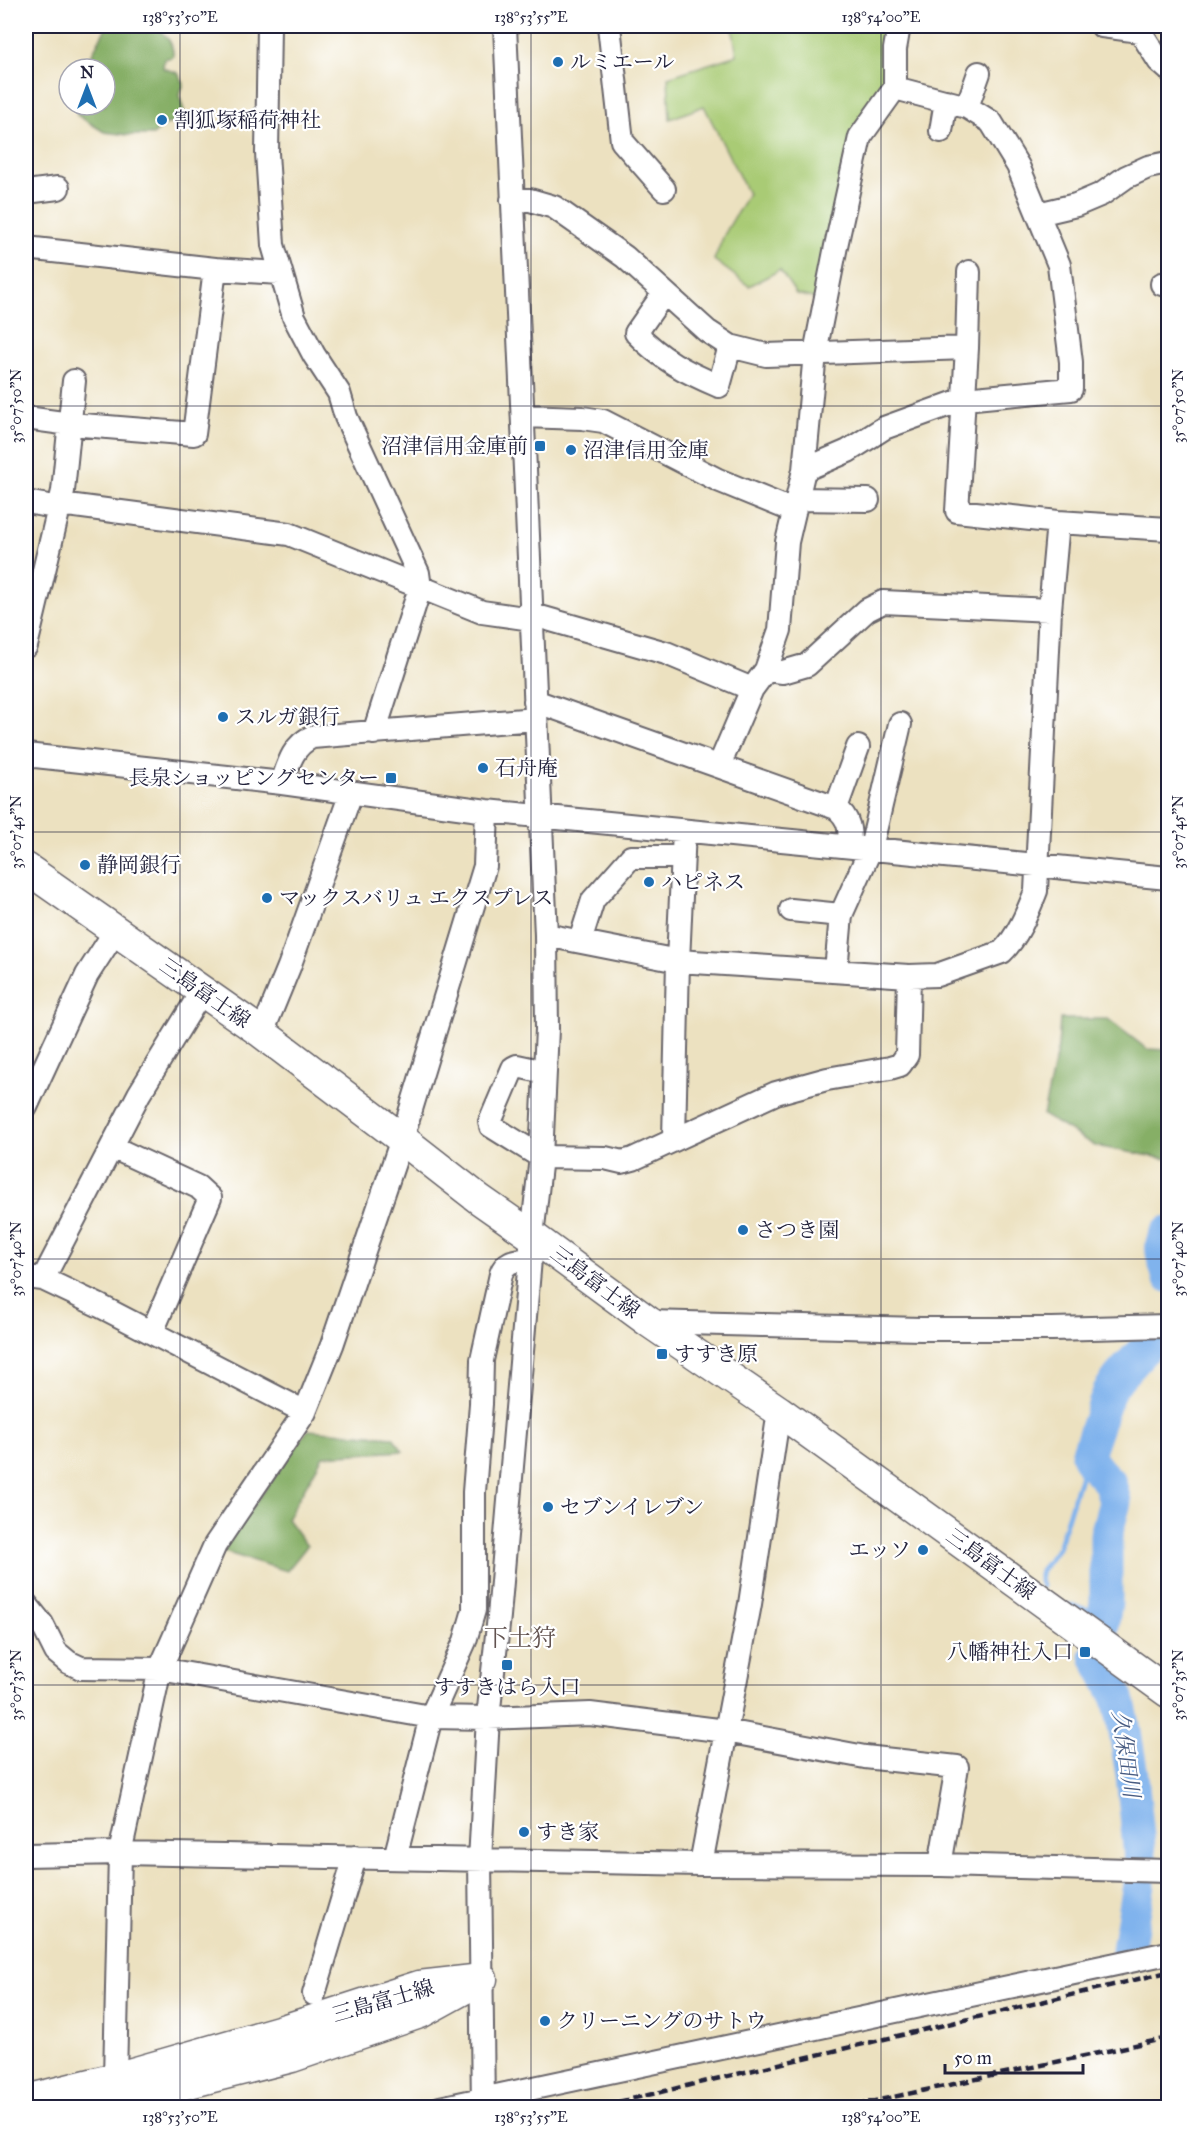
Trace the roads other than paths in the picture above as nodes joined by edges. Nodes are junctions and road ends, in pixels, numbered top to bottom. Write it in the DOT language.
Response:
graph roads {
  1 [pos="269,26"];
  2 [pos="505,26"];
  3 [pos="609,26"];
  4 [pos="899,26"];
  5 [pos="1102,26"];
  6 [pos="1147,28"];
  7 [pos="1168,69"];
  8 [pos="979,73"];
  9 [pos="895,88"];
  10 [pos="957,104"];
  11 [pos="941,131"];
  12 [pos="1168,163"];
  13 [pos="58,188"];
  14 [pos="664,189"];
  15 [pos="26,192"];
  16 [pos="512,200"];
  17 [pos="1038,214"];
  18 [pos="26,248"];
  19 [pos="215,269"];
  20 [pos="969,272"];
  21 [pos="280,273"];
  22 [pos="664,293"];
  23 [pos="730,346"];
  24 [pos="967,348"];
  25 [pos="815,353"];
  26 [pos="74,381"];
  27 [pos="964,399"];
  28 [pos="523,416"];
  29 [pos="26,418"];
  30 [pos="70,424"];
  31 [pos="804,470"];
  32 [pos="868,500"];
  33 [pos="26,502"];
  34 [pos="60,504"];
  35 [pos="795,505"];
  36 [pos="1058,522"];
  37 [pos="1168,529"];
  38 [pos="420,588"];
  39 [pos="1050,610"];
  40 [pos="531,616"];
  41 [pos="26,646"];
  42 [pos="766,670"];
  43 [pos="752,690"];
  44 [pos="536,710"];
  45 [pos="900,724"];
  46 [pos="374,733"];
  47 [pos="858,747"];
  48 [pos="26,755"];
  49 [pos="719,766"];
  50 [pos="282,783"];
  51 [pos="351,793"];
  52 [pos="836,808"];
  53 [pos="487,811"];
  54 [pos="540,815"];
  55 [pos="684,831"];
  56 [pos="861,847"];
  57 [pos="683,857"];
  58 [pos="1037,864"];
  59 [pos="26,868"];
  60 [pos="1168,878"];
  61 [pos="792,910"];
  62 [pos="841,915"];
  63 [pos="116,930"];
  64 [pos="546,935"];
  65 [pos="580,942"];
  66 [pos="678,960"];
  67 [pos="836,971"];
  68 [pos="909,976"];
  69 [pos="202,991"];
  70 [pos="262,1033"];
  71 [pos="545,1072"];
  72 [pos="26,1107"];
  73 [pos="402,1138"];
  74 [pos="674,1139"];
  75 [pos="112,1147"];
  76 [pos="541,1157"];
  77 [pos="532,1248"];
  78 [pos="34,1278"];
  79 [pos="648,1322"];
  80 [pos="1168,1326"];
  81 [pos="152,1332"];
  82 [pos="779,1411"];
  83 [pos="305,1412"];
  84 [pos="26,1604"];
  85 [pos="160,1669"];
  86 [pos="1168,1692"];
  87 [pos="431,1717"];
  88 [pos="488,1718"];
  89 [pos="726,1731"];
  90 [pos="120,1853"];
  91 [pos="26,1855"];
  92 [pos="355,1857"];
  93 [pos="394,1858"];
  94 [pos="480,1860"];
  95 [pos="701,1864"];
  96 [pos="940,1865"];
  97 [pos="1168,1871"];
  98 [pos="1168,1953"];
  99 [pos="482,1979"];
  100 [pos="314,1994"];
  101 [pos="107,2099"];
  102 [pos="26,2100"];
  103 [pos="483,2102"];
  104 [pos="441,2108"];
  1 -- 21 [label="street"];
  2 -- 16 [label="street"];
  3 -- 14 [label="street"];
  4 -- 9 [label="street"];
  5 -- 6 [label="street"];
  6 -- 7 [label="street"];
  8 -- 10 [label="street"];
  9 -- 10 [label="street"];
  9 -- 25 [label="street"];
  10 -- 11 [label="street"];
  10 -- 17 [label="street"];
  12 -- 17 [label="street"];
  13 -- 15 [label="street"];
  16 -- 22 [label="street"];
  16 -- 28 [label="street"];
  17 -- 27 [label="street"];
  18 -- 19 [label="street"];
  19 -- 21 [label="street"];
  19 -- 30 [label="street"];
  20 -- 24 [label="street"];
  21 -- 38 [label="street"];
  22 -- 23 [label="street"];
  22 -- 23 [label="street"];
  23 -- 25 [label="street"];
  24 -- 25 [label="street"];
  24 -- 27 [label="street"];
  25 -- 31 [label="street"];
  26 -- 30 [label="street"];
  27 -- 31 [label="street"];
  27 -- 36 [label="street"];
  28 -- 35 [label="street"];
  28 -- 40 [label="street"];
  29 -- 30 [label="street"];
  30 -- 34 [label="street"];
  31 -- 35 [label="street"];
  32 -- 35 [label="street"];
  33 -- 34 [label="street"];
  34 -- 38 [label="street"];
  34 -- 41 [label="street"];
  35 -- 42 [label="street"];
  36 -- 37 [label="street"];
  36 -- 39 [label="street"];
  38 -- 40 [label="street"];
  38 -- 46 [label="street"];
  39 -- 42 [label="street"];
  39 -- 58 [label="street"];
  40 -- 43 [label="street"];
  40 -- 44 [label="street"];
  42 -- 43 [label="street"];
  43 -- 49 [label="street"];
  44 -- 46 [label="street"];
  44 -- 49 [label="street"];
  44 -- 54 [label="street"];
  45 -- 56 [label="street"];
  46 -- 50 [label="street"];
  47 -- 52 [label="street"];
  48 -- 50 [label="street"];
  49 -- 52 [label="street"];
  50 -- 51 [label="street"];
  51 -- 53 [label="street"];
  51 -- 70 [label="street"];
  52 -- 56 [label="street"];
  53 -- 54 [label="street"];
  53 -- 73 [label="street"];
  54 -- 55 [label="street"];
  54 -- 64 [label="street"];
  55 -- 56 [label="street"];
  55 -- 57 [label="street"];
  56 -- 58 [label="street"];
  56 -- 62 [label="street"];
  57 -- 65 [label="street"];
  57 -- 66 [label="street"];
  58 -- 60 [label="street"];
  58 -- 68 [label="street"];
  59 -- 63 [label="main road, 三島富士線"];
  61 -- 62 [label="street"];
  62 -- 67 [label="street"];
  63 -- 69 [label="main road, 三島富士線"];
  63 -- 72 [label="street"];
  64 -- 65 [label="street"];
  64 -- 71 [label="street"];
  65 -- 66 [label="street"];
  66 -- 67 [label="street"];
  66 -- 74 [label="street"];
  67 -- 68 [label="street"];
  68 -- 74 [label="street"];
  69 -- 70 [label="main road, 三島富士線"];
  69 -- 75 [label="street"];
  70 -- 73 [label="main road, 三島富士線"];
  71 -- 76 [label="street"];
  71 -- 76 [label="street"];
  73 -- 77 [label="main road, 三島富士線"];
  73 -- 83 [label="street"];
  74 -- 76 [label="street"];
  75 -- 78 [label="street"];
  75 -- 81 [label="street"];
  76 -- 77 [label="street"];
  77 -- 79 [label="main road, 三島富士線"];
  77 -- 87 [label="street"];
  77 -- 88 [label="street"];
  78 -- 81 [label="street"];
  79 -- 80 [label="street"];
  79 -- 82 [label="main road, 三島富士線"];
  81 -- 83 [label="street"];
  82 -- 86 [label="main road, 三島富士線"];
  82 -- 89 [label="street"];
  83 -- 85 [label="street"];
  84 -- 85 [label="street"];
  85 -- 87 [label="street"];
  85 -- 90 [label="street"];
  87 -- 88 [label="street"];
  87 -- 93 [label="street"];
  88 -- 89 [label="street"];
  88 -- 94 [label="street"];
  89 -- 95 [label="street"];
  89 -- 96 [label="street"];
  90 -- 91 [label="street"];
  90 -- 92 [label="street"];
  90 -- 101 [label="street"];
  92 -- 93 [label="street"];
  92 -- 100 [label="street"];
  93 -- 94 [label="street"];
  94 -- 95 [label="street"];
  94 -- 99 [label="street"];
  95 -- 96 [label="street"];
  96 -- 97 [label="street"];
  98 -- 103 [label="street"];
  99 -- 101 [label="main road, 三島富士線"];
  99 -- 103 [label="street"];
  101 -- 102 [label="main road, 三島富士線"];
  103 -- 104 [label="street"];
}
